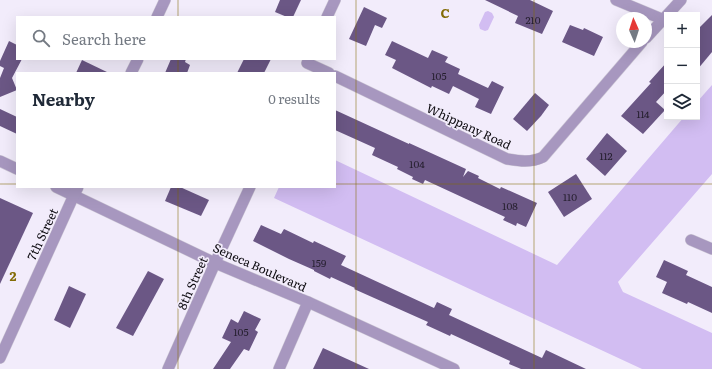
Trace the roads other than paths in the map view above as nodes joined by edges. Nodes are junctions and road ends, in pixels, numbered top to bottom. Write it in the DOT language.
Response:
graph roads {
  1 [pos="165,0"];
  2 [pos="335,0"];
  3 [pos="616,0"];
  4 [pos="681,0"];
  5 [pos="157,16"];
  6 [pos="327,16"];
  7 [pos="662,20"];
  8 [pos="652,31"];
  9 [pos="637,48"];
  10 [pos="138,60"];
  11 [pos="306,65"];
  12 [pos="132,72"];
  13 [pos="326,72"];
  14 [pos="336,76"];
  15 [pos="0,161"];
  16 [pos="16,169"];
  17 [pos="61,188"];
  18 [pos="250,188"];
  19 [pos="76,191"];
  20 [pos="691,240"];
  21 [pos="712,249"];
  22 [pos="215,263"];
  23 [pos="308,302"];
  24 [pos="0,358"];
  25 [pos="168,369"];
  26 [pos="278,369"];
  27 [pos="454,369"];
  1 -- 5 [label="street"];
  2 -- 6 [label="street"];
  3 -- 7 [label="street"];
  4 -- 7 [label="street"];
  7 -- 8 [label="street"];
  9 -- 14 [label="street, Whippany Road"];
  10 -- 12 [label="street"];
  11 -- 13 [label="street"];
  15 -- 16 [label="street"];
  17 -- 19 [label="street, Seneca Boulevard"];
  18 -- 22 [label="street, 8th Street"];
  19 -- 22 [label="street, Seneca Boulevard"];
  19 -- 24 [label="street, 7th Street"];
  20 -- 21 [label="street"];
  22 -- 23 [label="street, Seneca Boulevard"];
  22 -- 25 [label="street, 8th Street"];
  23 -- 26 [label="street"];
  23 -- 27 [label="street, Seneca Boulevard"];
}
